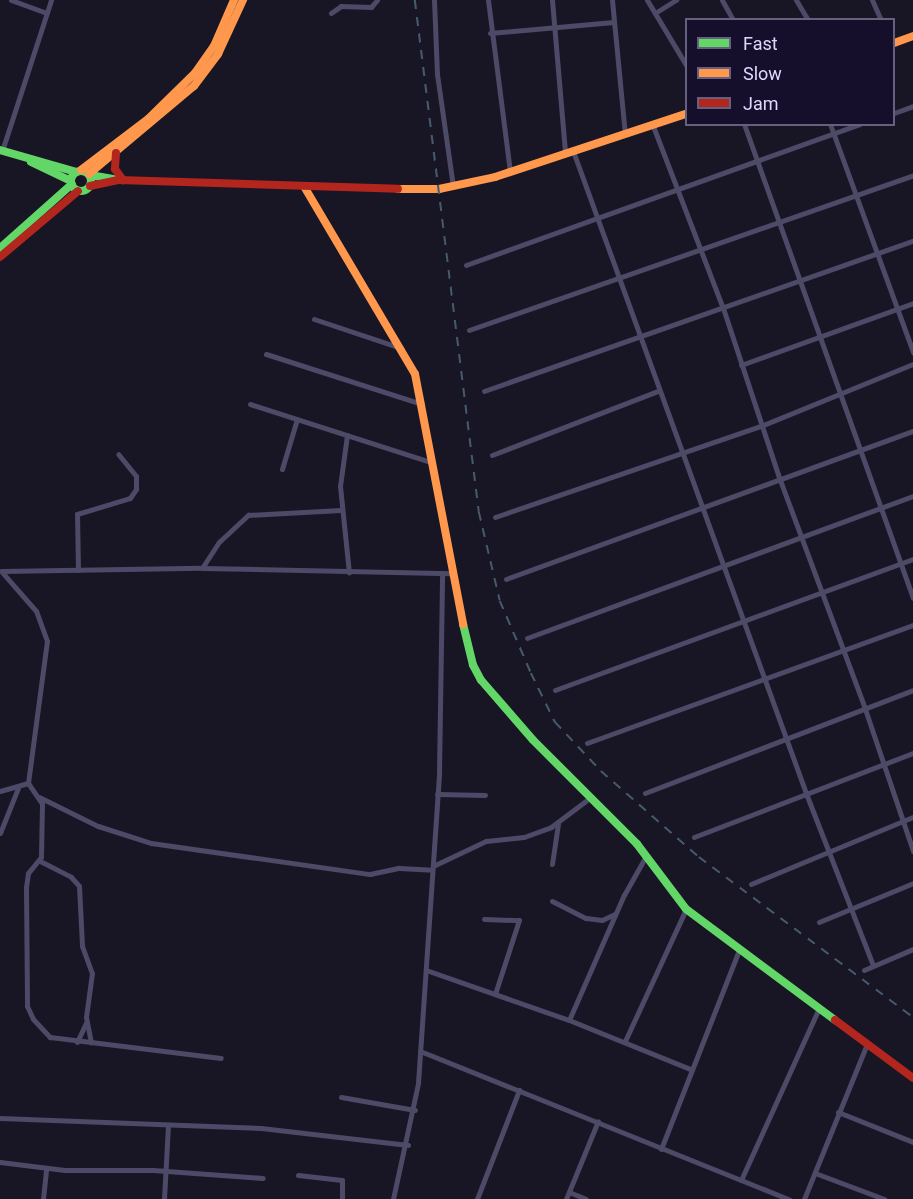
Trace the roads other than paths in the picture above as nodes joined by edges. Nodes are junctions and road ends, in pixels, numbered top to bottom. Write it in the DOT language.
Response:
graph roads {
  1 [pos="11,0"];
  2 [pos="51,0"];
  3 [pos="234,0"];
  4 [pos="243,0"];
  5 [pos="377,0"];
  6 [pos="434,0"];
  7 [pos="488,0"];
  8 [pos="552,0"];
  9 [pos="612,0"];
  10 [pos="647,0"];
  11 [pos="676,0"];
  12 [pos="722,0"];
  13 [pos="796,0"];
  14 [pos="873,0"];
  15 [pos="47,13"];
  16 [pos="331,13"];
  17 [pos="655,13"];
  18 [pos="732,18"];
  19 [pos="807,18"];
  20 [pos="880,18"];
  21 [pos="614,22"];
  22 [pos="555,28"];
  23 [pos="490,33"];
  24 [pos="913,36"];
  25 [pos="895,43"];
  26 [pos="685,62"];
  27 [pos="913,106"];
  28 [pos="895,113"];
  29 [pos="685,115"];
  30 [pos="653,126"];
  31 [pos="745,126"];
  32 [pos="831,126"];
  33 [pos="853,126"];
  34 [pos="834,133"];
  35 [pos="625,134"];
  36 [pos="1,150"];
  37 [pos="569,152"];
  38 [pos="116,153"];
  39 [pos="28,160"];
  40 [pos="756,162"];
  41 [pos="78,171"];
  42 [pos="510,172"];
  43 [pos="90,175"];
  44 [pos="913,175"];
  45 [pos="121,180"];
  46 [pos="71,183"];
  47 [pos="90,186"];
  48 [pos="453,187"];
  49 [pos="305,188"];
  50 [pos="78,190"];
  51 [pos="677,193"];
  52 [pos="856,196"];
  53 [pos="598,219"];
  54 [pos="777,223"];
  55 [pos="913,241"];
  56 [pos="0,248"];
  57 [pos="699,250"];
  58 [pos="877,255"];
  59 [pos="0,256"];
  60 [pos="466,265"];
  61 [pos="618,279"];
  62 [pos="797,282"];
  63 [pos="913,303"];
  64 [pos="723,308"];
  65 [pos="897,308"];
  66 [pos="314,319"];
  67 [pos="469,330"];
  68 [pos="639,336"];
  69 [pos="817,338"];
  70 [pos="402,348"];
  71 [pos="913,352"];
  72 [pos="266,354"];
  73 [pos="913,364"];
  74 [pos="741,365"];
  75 [pos="658,391"];
  76 [pos="484,392"];
  77 [pos="838,395"];
  78 [pos="250,404"];
  79 [pos="422,404"];
  80 [pos="297,419"];
  81 [pos="761,426"];
  82 [pos="913,431"];
  83 [pos="347,435"];
  84 [pos="860,451"];
  85 [pos="682,453"];
  86 [pos="118,454"];
  87 [pos="492,455"];
  88 [pos="432,462"];
  89 [pos="282,469"];
  90 [pos="780,480"];
  91 [pos="913,496"];
  92 [pos="701,507"];
  93 [pos="880,509"];
  94 [pos="341,510"];
  95 [pos="495,517"];
  96 [pos="801,537"];
  97 [pos="913,559"];
  98 [pos="900,564"];
  99 [pos="724,565"];
  100 [pos="202,568"];
  101 [pos="1,570"];
  102 [pos="78,570"];
  103 [pos="349,573"];
  104 [pos="451,573"];
  105 [pos="442,574"];
  106 [pos="506,579"];
  107 [pos="822,594"];
  108 [pos="913,598"];
  109 [pos="746,621"];
  110 [pos="913,625"];
  111 [pos="527,638"];
  112 [pos="843,651"];
  113 [pos="765,680"];
  114 [pos="555,690"];
  115 [pos="913,690"];
  116 [pos="865,709"];
  117 [pos="786,739"];
  118 [pos="587,744"];
  119 [pos="913,753"];
  120 [pos="883,764"];
  121 [pos="28,783"];
  122 [pos="18,788"];
  123 [pos="0,791"];
  124 [pos="437,794"];
  125 [pos="645,794"];
  126 [pos="485,795"];
  127 [pos="807,795"];
  128 [pos="38,797"];
  129 [pos="591,797"];
  130 [pos="913,817"];
  131 [pos="903,821"];
  132 [pos="558,824"];
  133 [pos="0,833"];
  134 [pos="694,837"];
  135 [pos="913,851"];
  136 [pos="828,852"];
  137 [pos="646,856"];
  138 [pos="40,861"];
  139 [pos="552,864"];
  140 [pos="432,868"];
  141 [pos="913,883"];
  142 [pos="751,884"];
  143 [pos="552,901"];
  144 [pos="849,907"];
  145 [pos="686,909"];
  146 [pos="615,914"];
  147 [pos="484,919"];
  148 [pos="819,922"];
  149 [pos="913,949"];
  150 [pos="739,950"];
  151 [pos="873,965"];
  152 [pos="426,970"];
  153 [pos="864,970"];
  154 [pos="495,994"];
  155 [pos="819,1008"];
  156 [pos="569,1020"];
  157 [pos="86,1023"];
  158 [pos="625,1041"];
  159 [pos="77,1042"];
  160 [pos="91,1043"];
  161 [pos="867,1044"];
  162 [pos="420,1051"];
  163 [pos="220,1058"];
  164 [pos="690,1069"];
  165 [pos="913,1078"];
  166 [pos="519,1090"];
  167 [pos="341,1097"];
  168 [pos="415,1110"];
  169 [pos="838,1112"];
  170 [pos="0,1118"];
  171 [pos="598,1121"];
  172 [pos="168,1126"];
  173 [pos="913,1142"];
  174 [pos="408,1145"];
  175 [pos="661,1149"];
  176 [pos="0,1162"];
  177 [pos="46,1168"];
  178 [pos="166,1171"];
  179 [pos="815,1173"];
  180 [pos="298,1175"];
  181 [pos="262,1178"];
  182 [pos="741,1180"];
  183 [pos="569,1192"];
  184 [pos="43,1199"];
  185 [pos="164,1199"];
  186 [pos="342,1199"];
  187 [pos="393,1199"];
  188 [pos="477,1199"];
  189 [pos="566,1199"];
  190 [pos="586,1199"];
  191 [pos="789,1199"];
  192 [pos="804,1199"];
  193 [pos="884,1199"];
  1 -- 15 [label="street"];
  2 -- 15 [label="street"];
  3 -- 41 [label="street"];
  4 -- 38 [label="street"];
  5 -- 16 [label="street"];
  6 -- 48 [label="street"];
  7 -- 23 [label="street"];
  8 -- 22 [label="street"];
  9 -- 21 [label="street"];
  10 -- 17 [label="street"];
  11 -- 17 [label="street"];
  12 -- 18 [label="street"];
  13 -- 19 [label="street"];
  14 -- 20 [label="street"];
  15 -- 36 [label="street"];
  17 -- 26 [label="street"];
  21 -- 22 [label="street"];
  21 -- 35 [label="street"];
  22 -- 23 [label="street"];
  22 -- 37 [label="street"];
  23 -- 42 [label="street"];
  24 -- 25 [label="street"];
  27 -- 28 [label="street"];
  29 -- 30 [label="street"];
  30 -- 35 [label="street"];
  30 -- 51 [label="street"];
  31 -- 40 [label="street"];
  32 -- 34 [label="street"];
  33 -- 34 [label="street"];
  34 -- 40 [label="street"];
  34 -- 52 [label="street"];
  35 -- 37 [label="street"];
  36 -- 39 [label="street"];
  37 -- 42 [label="street"];
  37 -- 53 [label="street"];
  38 -- 43 [label="street"];
  38 -- 45 [label="street"];
  39 -- 41 [label="street"];
  39 -- 46 [label="street"];
  40 -- 51 [label="street"];
  40 -- 54 [label="street"];
  41 -- 43 [label="street"];
  41 -- 46 [label="street"];
  42 -- 48 [label="street"];
  43 -- 45 [label="street"];
  43 -- 47 [label="street"];
  44 -- 52 [label="street"];
  45 -- 47 [label="street"];
  45 -- 49 [label="street"];
  46 -- 50 [label="street"];
  46 -- 56 [label="street"];
  47 -- 50 [label="street"];
  48 -- 49 [label="street"];
  49 -- 70 [label="street"];
  50 -- 59 [label="street"];
  51 -- 53 [label="street"];
  51 -- 57 [label="street"];
  52 -- 54 [label="street"];
  52 -- 58 [label="street"];
  53 -- 60 [label="street"];
  53 -- 61 [label="street"];
  54 -- 57 [label="street"];
  54 -- 62 [label="street"];
  55 -- 58 [label="street"];
  57 -- 61 [label="street"];
  57 -- 64 [label="street"];
  58 -- 62 [label="street"];
  58 -- 65 [label="street"];
  61 -- 67 [label="street"];
  61 -- 68 [label="street"];
  62 -- 64 [label="street"];
  62 -- 69 [label="street"];
  63 -- 65 [label="street"];
  64 -- 68 [label="street"];
  64 -- 74 [label="street"];
  65 -- 69 [label="street"];
  65 -- 71 [label="street"];
  66 -- 70 [label="street"];
  68 -- 75 [label="street"];
  68 -- 76 [label="street"];
  69 -- 74 [label="street"];
  69 -- 77 [label="street"];
  70 -- 79 [label="street"];
  72 -- 79 [label="street"];
  73 -- 77 [label="street"];
  74 -- 81 [label="street"];
  75 -- 85 [label="street"];
  75 -- 87 [label="street"];
  77 -- 81 [label="street"];
  77 -- 84 [label="street"];
  78 -- 80 [label="street"];
  79 -- 88 [label="street"];
  80 -- 83 [label="street"];
  80 -- 89 [label="street"];
  81 -- 85 [label="street"];
  81 -- 90 [label="street"];
  82 -- 84 [label="street"];
  83 -- 88 [label="street"];
  83 -- 94 [label="street"];
  84 -- 90 [label="street"];
  84 -- 93 [label="street"];
  85 -- 92 [label="street"];
  85 -- 95 [label="street"];
  86 -- 102 [label="street"];
  88 -- 104 [label="street"];
  90 -- 92 [label="street"];
  90 -- 96 [label="street"];
  91 -- 93 [label="street"];
  92 -- 99 [label="street"];
  92 -- 106 [label="street"];
  93 -- 96 [label="street"];
  93 -- 98 [label="street"];
  94 -- 100 [label="street"];
  94 -- 103 [label="street"];
  96 -- 99 [label="street"];
  96 -- 107 [label="street"];
  97 -- 98 [label="street"];
  98 -- 107 [label="street"];
  98 -- 108 [label="street"];
  99 -- 109 [label="street"];
  99 -- 111 [label="street"];
  100 -- 102 [label="street"];
  100 -- 103 [label="street"];
  101 -- 102 [label="street"];
  101 -- 121 [label="street"];
  103 -- 105 [label="street"];
  104 -- 105 [label="street"];
  104 -- 129 [label="street"];
  105 -- 124 [label="street"];
  107 -- 109 [label="street"];
  107 -- 112 [label="street"];
  109 -- 113 [label="street"];
  109 -- 114 [label="street"];
  110 -- 112 [label="street"];
  112 -- 113 [label="street"];
  112 -- 116 [label="street"];
  113 -- 117 [label="street"];
  113 -- 118 [label="street"];
  115 -- 116 [label="street"];
  116 -- 117 [label="street"];
  116 -- 120 [label="street"];
  117 -- 125 [label="street"];
  117 -- 127 [label="street"];
  119 -- 120 [label="street"];
  120 -- 127 [label="street"];
  120 -- 131 [label="street"];
  121 -- 122 [label="street"];
  121 -- 128 [label="street"];
  122 -- 123 [label="street"];
  122 -- 133 [label="street"];
  124 -- 126 [label="street"];
  124 -- 140 [label="street"];
  127 -- 134 [label="street"];
  127 -- 136 [label="street"];
  128 -- 138 [label="street"];
  128 -- 140 [label="street"];
  129 -- 132 [label="street"];
  129 -- 137 [label="street"];
  130 -- 131 [label="street"];
  131 -- 135 [label="street"];
  131 -- 136 [label="street"];
  132 -- 139 [label="street"];
  132 -- 140 [label="street"];
  136 -- 142 [label="street"];
  136 -- 144 [label="street"];
  137 -- 145 [label="street"];
  137 -- 146 [label="street"];
  138 -- 157 [label="street"];
  138 -- 159 [label="street"];
  140 -- 152 [label="street"];
  141 -- 144 [label="street"];
  143 -- 146 [label="street"];
  144 -- 148 [label="street"];
  144 -- 151 [label="street"];
  145 -- 150 [label="street"];
  145 -- 158 [label="street"];
  146 -- 156 [label="street"];
  147 -- 154 [label="street"];
  149 -- 151 [label="street"];
  150 -- 155 [label="street"];
  150 -- 164 [label="street"];
  151 -- 153 [label="street"];
  152 -- 154 [label="street"];
  152 -- 162 [label="street"];
  154 -- 156 [label="street"];
  155 -- 161 [label="street"];
  155 -- 182 [label="street"];
  156 -- 158 [label="street"];
  157 -- 159 [label="street"];
  157 -- 160 [label="street"];
  158 -- 164 [label="street"];
  159 -- 160 [label="street"];
  160 -- 163 [label="street"];
  161 -- 165 [label="street"];
  161 -- 169 [label="street"];
  162 -- 166 [label="street"];
  162 -- 168 [label="street"];
  164 -- 175 [label="street"];
  166 -- 171 [label="street"];
  166 -- 188 [label="street"];
  167 -- 168 [label="street"];
  168 -- 174 [label="street"];
  169 -- 173 [label="street"];
  169 -- 179 [label="street"];
  170 -- 172 [label="street"];
  171 -- 175 [label="street"];
  171 -- 183 [label="street"];
  172 -- 174 [label="street"];
  172 -- 178 [label="street"];
  174 -- 187 [label="street"];
  175 -- 182 [label="street"];
  176 -- 177 [label="street"];
  177 -- 178 [label="street"];
  177 -- 184 [label="street"];
  178 -- 181 [label="street"];
  178 -- 185 [label="street"];
  179 -- 192 [label="street"];
  179 -- 193 [label="street"];
  180 -- 186 [label="street"];
  182 -- 191 [label="street"];
  183 -- 189 [label="street"];
  183 -- 190 [label="street"];
}
